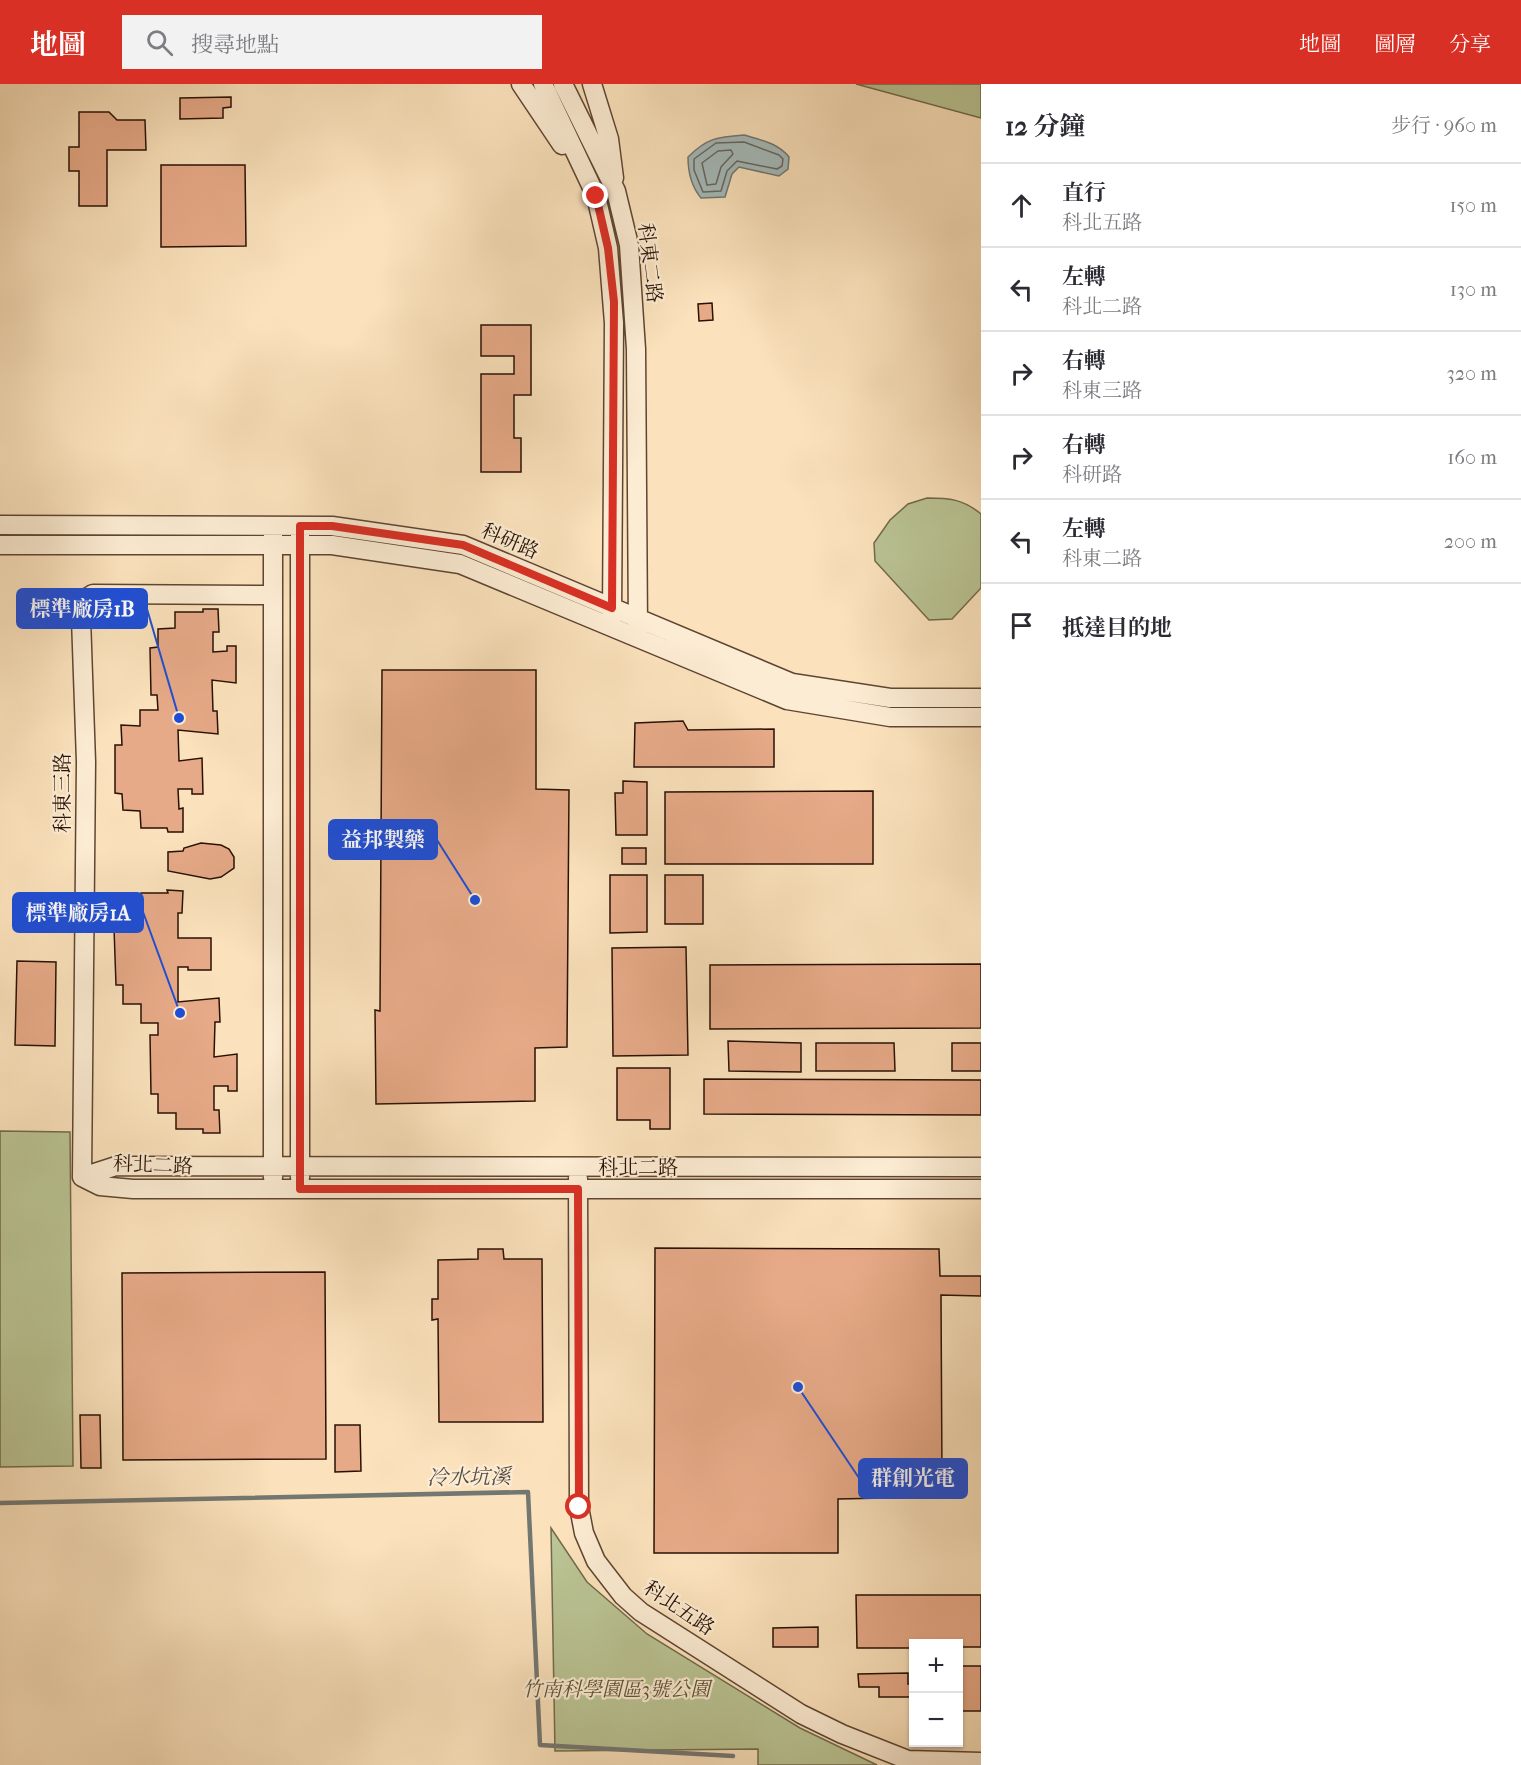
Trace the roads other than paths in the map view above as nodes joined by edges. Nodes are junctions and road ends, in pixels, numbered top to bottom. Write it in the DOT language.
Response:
graph roads {
  1 [pos="521,84"];
  2 [pos="543,84"];
  3 [pos="563,84"];
  4 [pos="592,84"];
  5 [pos="616,191"];
  6 [pos="596,196"];
  7 [pos="614,323"];
  8 [pos="635,323"];
  9 [pos="614,422"];
  10 [pos="637,422"];
  11 [pos="0,525"];
  12 [pos="273,526"];
  13 [pos="300,526"];
  14 [pos="0,545"];
  15 [pos="273,545"];
  16 [pos="300,545"];
  17 [pos="273,595"];
  18 [pos="612,608"];
  19 [pos="638,619"];
  20 [pos="612,629"];
  21 [pos="638,640"];
  22 [pos="981,698"];
  23 [pos="981,717"];
  24 [pos="273,1167"];
  25 [pos="300,1167"];
  26 [pos="578,1167"];
  27 [pos="981,1167"];
  28 [pos="82,1177"];
  29 [pos="273,1189"];
  30 [pos="300,1189"];
  31 [pos="578,1189"];
  32 [pos="981,1189"];
  33 [pos="981,1762"];
  1 -- 6 [label="street"];
  2 -- 6 [label="street, 科東二路"];
  3 -- 5 [label="street, 科東二路"];
  4 -- 5 [label="street"];
  5 -- 8 [label="street, 科東二路"];
  6 -- 7 [label="street, 科東二路"];
  7 -- 8 [label="street"];
  7 -- 9 [label="street, 科東二路"];
  8 -- 10 [label="street, 科東二路"];
  9 -- 10 [label="street"];
  9 -- 18 [label="street, 科東二路"];
  10 -- 19 [label="street, 科東二路"];
  11 -- 12 [label="street, 科研路"];
  12 -- 13 [label="street, 科研路"];
  12 -- 15 [label="street"];
  13 -- 16 [label="street"];
  13 -- 18 [label="street, 科研路"];
  14 -- 15 [label="street, 科研路"];
  15 -- 16 [label="street, 科研路"];
  15 -- 17 [label="street"];
  16 -- 20 [label="street, 科研路"];
  16 -- 25 [label="street"];
  17 -- 24 [label="street"];
  17 -- 28 [label="street, 科東三路"];
  18 -- 19 [label="street, 科研路"];
  18 -- 20 [label="street, 科東二路"];
  19 -- 21 [label="street, 科東二路"];
  19 -- 22 [label="street, 科研路"];
  20 -- 21 [label="street, 科研路"];
  21 -- 23 [label="street, 科研路"];
  24 -- 25 [label="street, 科北二路"];
  24 -- 28 [label="street, 科北二路"];
  24 -- 29 [label="street"];
  25 -- 26 [label="street, 科北二路"];
  25 -- 30 [label="street"];
  26 -- 27 [label="street, 科北二路"];
  26 -- 31 [label="street, 科北五路"];
  28 -- 29 [label="street, 科北二路"];
  29 -- 30 [label="street, 科北二路"];
  30 -- 31 [label="street, 科北二路"];
  31 -- 32 [label="street, 科北二路"];
  31 -- 33 [label="street, 科北五路"];
}
